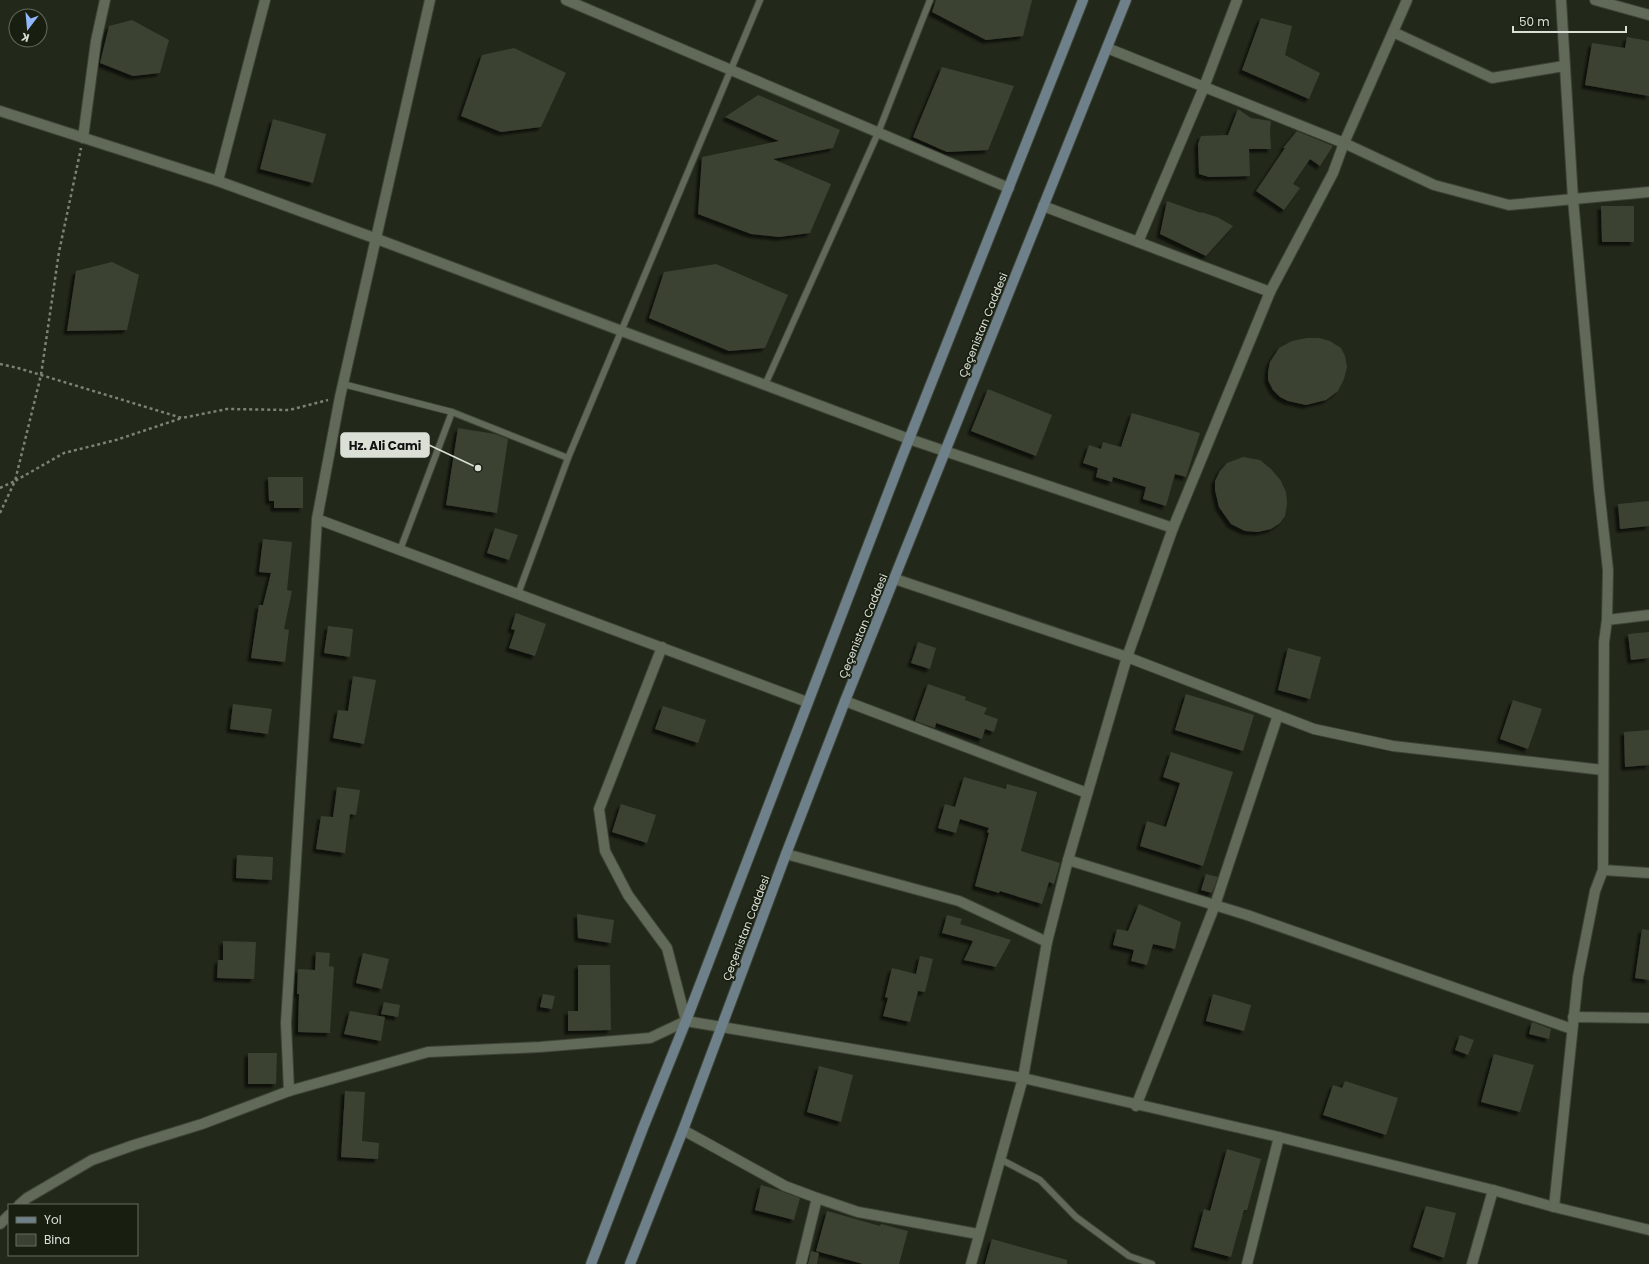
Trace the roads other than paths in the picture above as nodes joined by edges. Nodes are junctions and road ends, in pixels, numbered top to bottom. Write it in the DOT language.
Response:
graph roads {
  1 [pos="105,0"];
  2 [pos="265,0"];
  3 [pos="430,0"];
  4 [pos="566,0"];
  5 [pos="760,0"];
  6 [pos="930,0"];
  7 [pos="1083,0"];
  8 [pos="1126,0"];
  9 [pos="1237,0"];
  10 [pos="1407,0"];
  11 [pos="1561,0"];
  12 [pos="1595,0"];
  13 [pos="1649,15"];
  14 [pos="1393,32"];
  15 [pos="1106,48"];
  16 [pos="1564,66"];
  17 [pos="732,70"];
  18 [pos="1204,87"];
  19 [pos="0,111"];
  20 [pos="878,133"];
  21 [pos="83,138"];
  22 [pos="1344,143"];
  23 [pos="218,182"];
  24 [pos="1008,188"];
  25 [pos="1649,192"];
  26 [pos="1573,199"];
  27 [pos="1043,206"];
  28 [pos="377,239"];
  29 [pos="1138,242"];
  30 [pos="1270,292"];
  31 [pos="622,331"];
  32 [pos="343,384"];
  33 [pos="765,385"];
  34 [pos="452,412"];
  35 [pos="909,439"];
  36 [pos="946,451"];
  37 [pos="568,458"];
  38 [pos="317,519"];
  39 [pos="1173,528"];
  40 [pos="400,550"];
  41 [pos="895,579"];
  42 [pos="518,594"];
  43 [pos="1649,615"];
  44 [pos="1607,620"];
  45 [pos="662,647"];
  46 [pos="1127,656"];
  47 [pos="845,701"];
  48 [pos="807,702"];
  49 [pos="1278,715"];
  50 [pos="1603,770"];
  51 [pos="1087,793"];
  52 [pos="786,854"];
  53 [pos="1068,860"];
  54 [pos="1603,870"];
  55 [pos="1649,873"];
  56 [pos="1215,905"];
  57 [pos="1047,942"];
  58 [pos="1574,1017"];
  59 [pos="1649,1018"];
  60 [pos="686,1021"];
  61 [pos="722,1026"];
  62 [pos="1572,1029"];
  63 [pos="1022,1078"];
  64 [pos="289,1091"];
  65 [pos="1136,1106"];
  66 [pos="683,1130"];
  67 [pos="1280,1137"];
  68 [pos="1000,1159"];
  69 [pos="1493,1190"];
  70 [pos="817,1198"];
  71 [pos="20,1204"];
  72 [pos="1554,1208"];
  73 [pos="8,1216"];
  74 [pos="0,1224"];
  75 [pos="1649,1230"];
  76 [pos="978,1234"];
  77 [pos="591,1264"];
  78 [pos="630,1264"];
  79 [pos="801,1264"];
  80 [pos="971,1264"];
  81 [pos="1152,1264"];
  82 [pos="1247,1264"];
  83 [pos="1472,1264"];
  1 -- 21 [label="street"];
  2 -- 23 [label="street"];
  3 -- 28 [label="street"];
  4 -- 17 [label="street"];
  5 -- 17 [label="lane"];
  6 -- 20 [label="lane"];
  7 -- 24 [label="main road, Çeçenistan Caddesi"];
  8 -- 15 [label="main road, Çeçenistan Caddesi"];
  9 -- 18 [label="street"];
  10 -- 14 [label="street"];
  11 -- 16 [label="street"];
  12 -- 13 [label="street"];
  14 -- 16 [label="street"];
  14 -- 22 [label="street"];
  15 -- 18 [label="street"];
  15 -- 27 [label="main road, Çeçenistan Caddesi"];
  16 -- 26 [label="street"];
  17 -- 20 [label="street"];
  17 -- 31 [label="lane"];
  18 -- 22 [label="street"];
  18 -- 29 [label="street"];
  19 -- 21 [label="street"];
  20 -- 24 [label="street"];
  20 -- 33 [label="lane"];
  21 -- 23 [label="street"];
  22 -- 26 [label="street"];
  22 -- 30 [label="street"];
  23 -- 28 [label="street"];
  24 -- 35 [label="main road, Çeçenistan Caddesi"];
  25 -- 26 [label="street"];
  26 -- 44 [label="street"];
  27 -- 29 [label="street"];
  27 -- 36 [label="main road, Çeçenistan Caddesi"];
  28 -- 31 [label="street"];
  28 -- 32 [label="street"];
  29 -- 30 [label="street"];
  30 -- 39 [label="street"];
  31 -- 33 [label="street"];
  31 -- 37 [label="lane"];
  32 -- 34 [label="lane"];
  32 -- 38 [label="street"];
  33 -- 35 [label="street"];
  34 -- 37 [label="lane"];
  34 -- 40 [label="lane"];
  35 -- 36 [label="street"];
  35 -- 48 [label="main road, Çeçenistan Caddesi"];
  36 -- 39 [label="street"];
  36 -- 41 [label="main road, Çeçenistan Caddesi"];
  37 -- 42 [label="lane"];
  38 -- 40 [label="street"];
  38 -- 64 [label="street"];
  39 -- 46 [label="street"];
  40 -- 42 [label="street"];
  41 -- 46 [label="street"];
  41 -- 47 [label="main road, Çeçenistan Caddesi"];
  42 -- 45 [label="street"];
  43 -- 44 [label="street"];
  44 -- 50 [label="street"];
  45 -- 48 [label="street"];
  45 -- 60 [label="street"];
  46 -- 49 [label="street"];
  46 -- 51 [label="street"];
  47 -- 51 [label="street"];
  47 -- 52 [label="main road, Çeçenistan Caddesi"];
  48 -- 60 [label="main road, Çeçenistan Caddesi"];
  49 -- 50 [label="street"];
  49 -- 56 [label="street"];
  50 -- 54 [label="street"];
  51 -- 53 [label="street"];
  52 -- 57 [label="street"];
  52 -- 61 [label="main road, Çeçenistan Caddesi"];
  53 -- 56 [label="street"];
  53 -- 57 [label="street"];
  54 -- 55 [label="street"];
  54 -- 58 [label="street"];
  56 -- 62 [label="street"];
  56 -- 65 [label="street"];
  57 -- 63 [label="street"];
  58 -- 59 [label="street"];
  58 -- 62 [label="street"];
  60 -- 61 [label="street"];
  60 -- 64 [label="street"];
  60 -- 77 [label="main road, Çeçenistan Caddesi"];
  61 -- 63 [label="street"];
  61 -- 66 [label="main road, Çeçenistan Caddesi"];
  62 -- 72 [label="street"];
  63 -- 65 [label="street"];
  63 -- 68 [label="street"];
  64 -- 71 [label="street"];
  65 -- 67 [label="street"];
  66 -- 70 [label="street"];
  66 -- 78 [label="main road, Çeçenistan Caddesi"];
  67 -- 69 [label="street"];
  67 -- 82 [label="street"];
  68 -- 76 [label="street"];
  68 -- 81 [label="lane"];
  69 -- 72 [label="street"];
  69 -- 83 [label="street"];
  70 -- 76 [label="street"];
  70 -- 79 [label="street"];
  72 -- 75 [label="street"];
  73 -- 74 [label="street"];
  76 -- 80 [label="street"];
}
